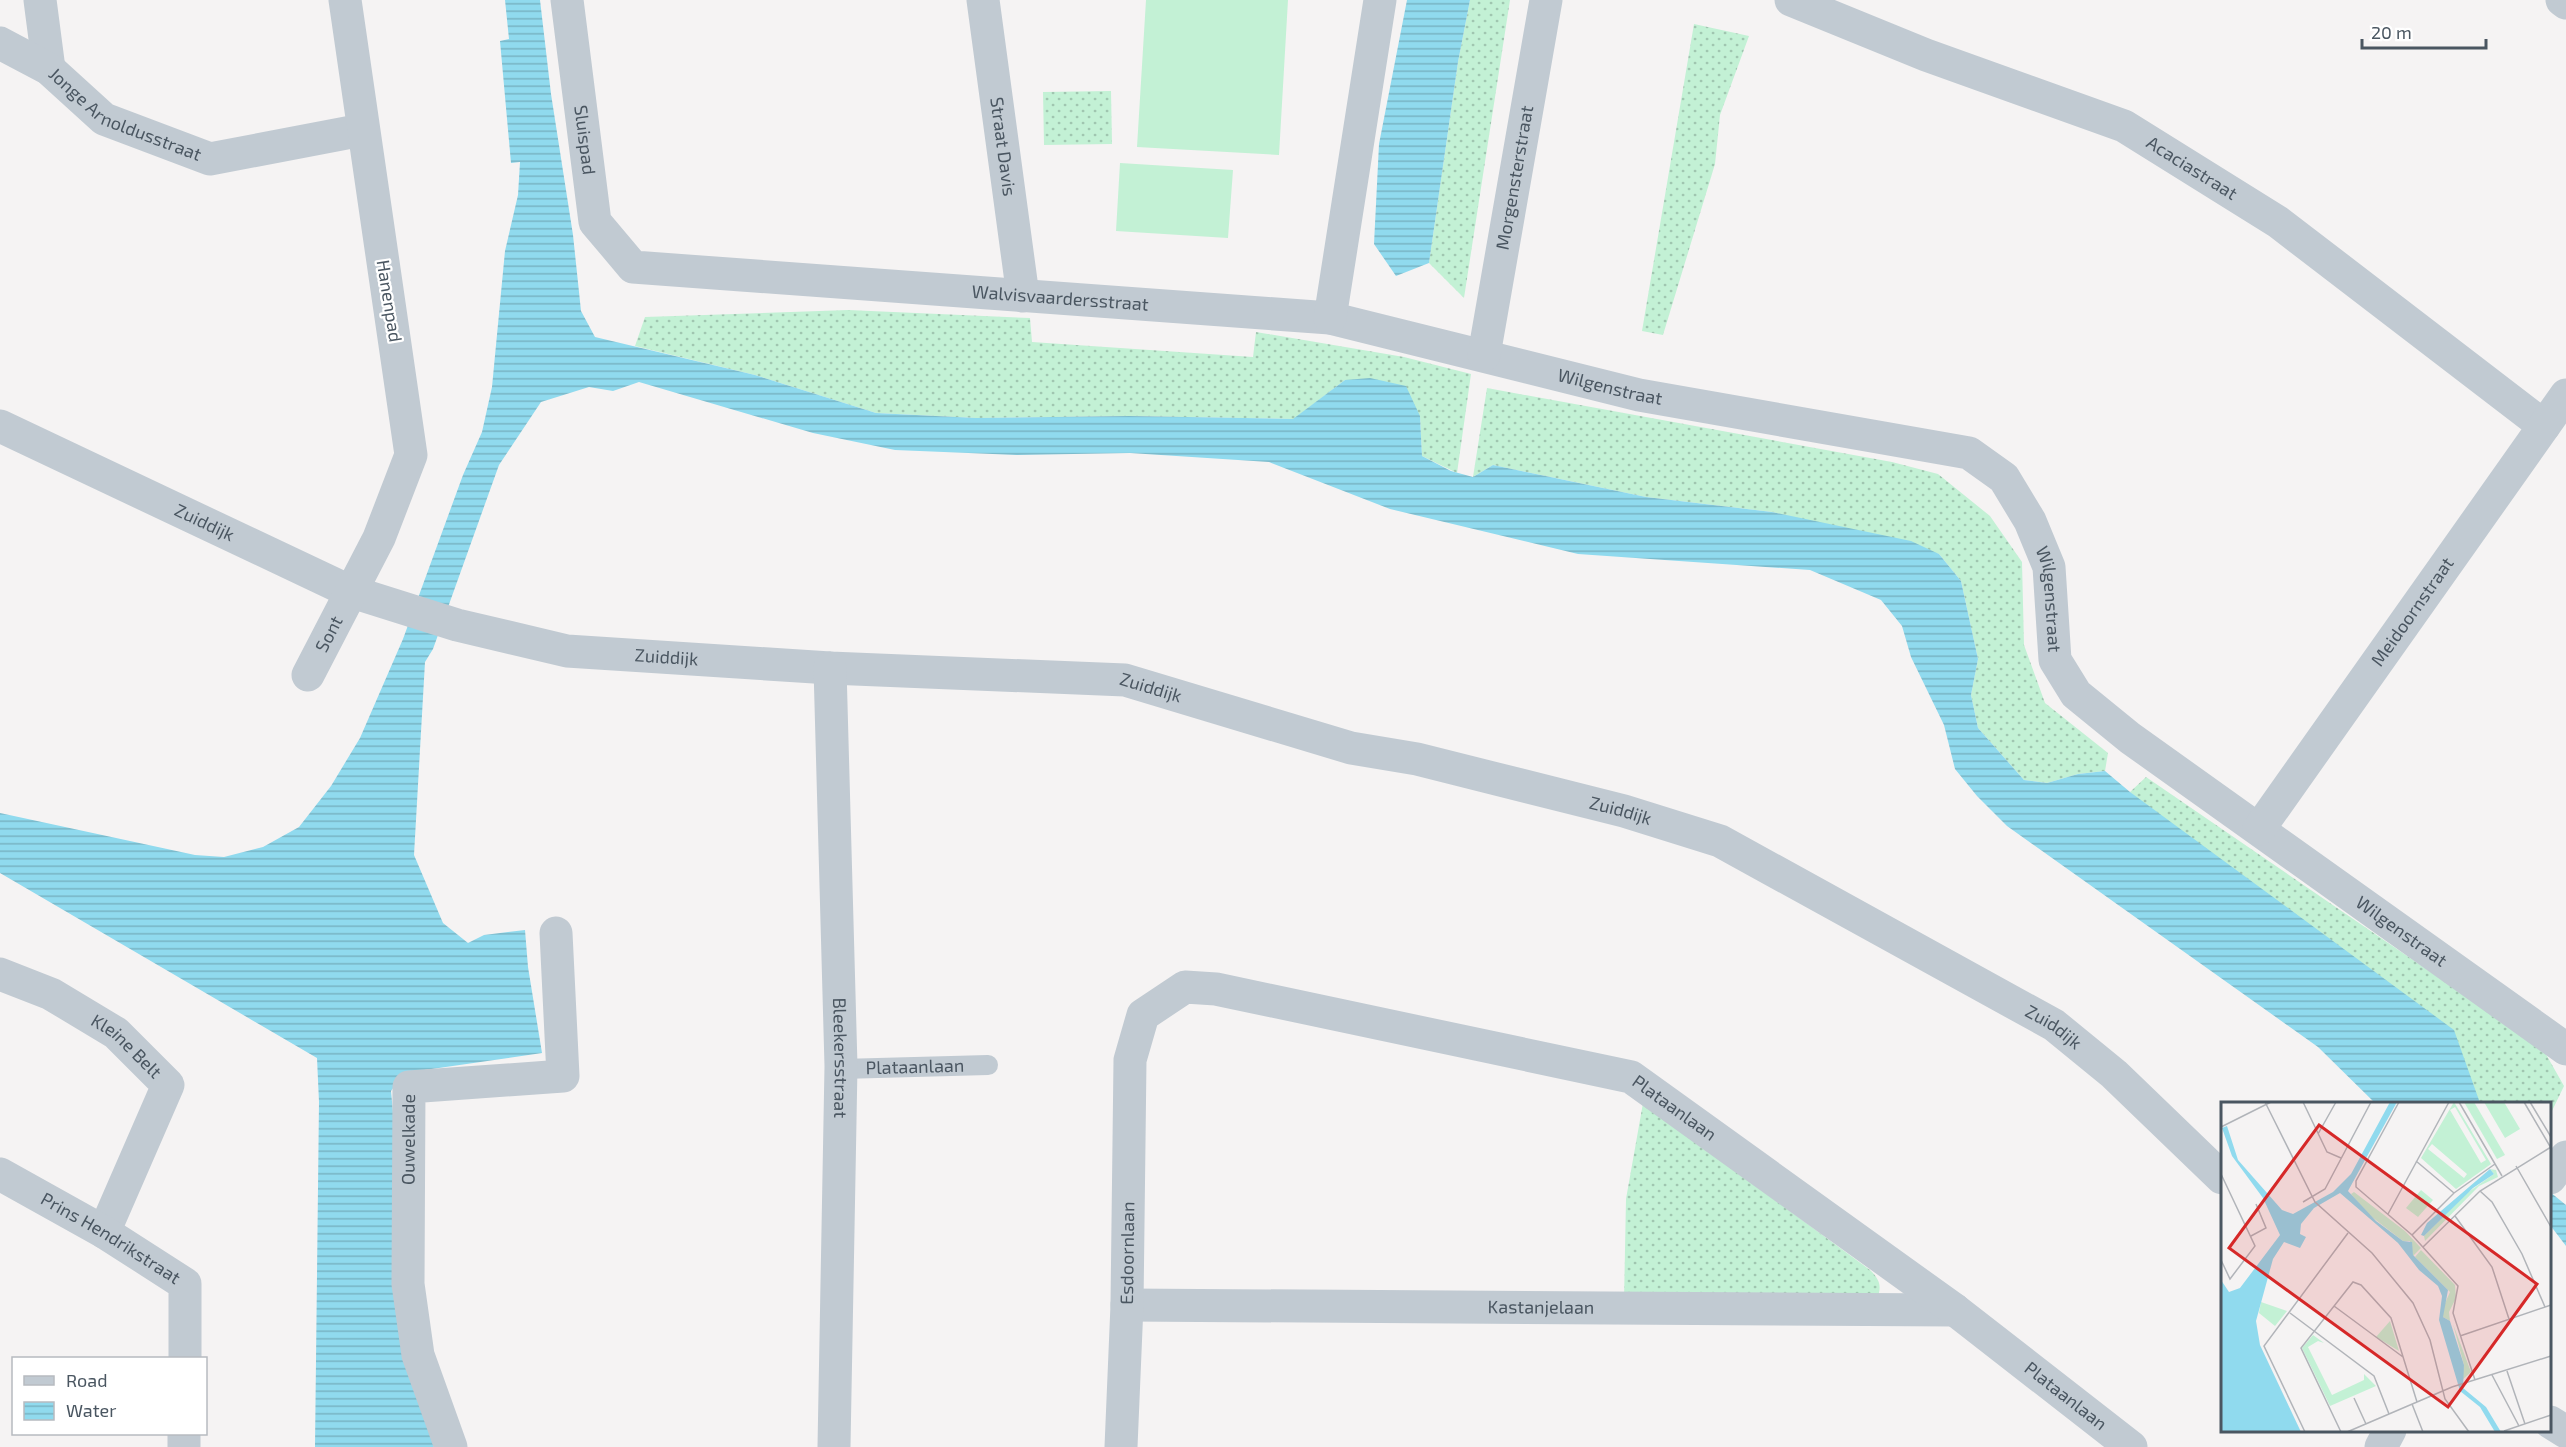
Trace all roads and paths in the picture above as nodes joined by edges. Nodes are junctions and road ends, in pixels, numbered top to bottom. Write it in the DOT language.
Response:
graph roads {
  1 [pos="40,0"];
  2 [pos="345,0"];
  3 [pos="567,0"];
  4 [pos="983,0"];
  5 [pos="1380,0"];
  6 [pos="1546,0"];
  7 [pos="1791,0"];
  8 [pos="2562,0"];
  9 [pos="2566,3"];
  10 [pos="0,43"];
  11 [pos="49,69"];
  12 [pos="362,130"];
  13 [pos="633,267"];
  14 [pos="1023,296"];
  15 [pos="1330,318"];
  16 [pos="1484,355"];
  17 [pos="2566,395"];
  18 [pos="0,426"];
  19 [pos="2544,426"];
  20 [pos="350,591"];
  21 [pos="830,668"];
  22 [pos="308,675"];
  23 [pos="2259,830"];
  24 [pos="556,933"];
  25 [pos="0,974"];
  26 [pos="2566,1049"];
  27 [pos="1130,1060"];
  28 [pos="988,1065"];
  29 [pos="841,1069"];
  30 [pos="2566,1157"];
  31 [pos="0,1174"];
  32 [pos="2221,1176"];
  33 [pos="2551,1177"];
  34 [pos="104,1232"];
  35 [pos="1127,1305"];
  36 [pos="1955,1310"];
  37 [pos="185,1357"];
  38 [pos="2551,1423"];
  39 [pos="2389,1432"];
  40 [pos="2566,1432"];
  41 [pos="451,1447"];
  42 [pos="834,1447"];
  43 [pos="1121,1447"];
  44 [pos="2131,1447"];
  45 [pos="2381,1447"];
  1 -- 11 [label="street"];
  2 -- 12 [label="street, Hanenpad"];
  3 -- 13 [label="street, Sluispad"];
  4 -- 14 [label="street, Straat Davis"];
  5 -- 15 [label="street"];
  6 -- 16 [label="street, Morgensterstraat"];
  7 -- 19 [label="street, Acaciastraat"];
  8 -- 9 [label="street"];
  10 -- 11 [label="street, Jonge Arnoldusstraat"];
  11 -- 12 [label="street, Jonge Arnoldusstraat"];
  12 -- 20 [label="street, Hanenpad"];
  13 -- 14 [label="street, Walvisvaardersstraat"];
  14 -- 15 [label="street, Walvisvaardersstraat"];
  15 -- 16 [label="street, Walvisvaardersstraat"];
  16 -- 23 [label="street, Wilgenstraat"];
  17 -- 19 [label="street, Meidoornstraat"];
  18 -- 20 [label="street, Zuiddijk"];
  19 -- 23 [label="street, Meidoornstraat"];
  20 -- 21 [label="street, Zuiddijk"];
  20 -- 22 [label="street, Sont"];
  21 -- 29 [label="street, Bleekersstraat"];
  21 -- 32 [label="street, Zuiddijk"];
  23 -- 26 [label="street, Wilgenstraat"];
  24 -- 41 [label="street, Ouwelkade"];
  25 -- 34 [label="street, Kleine Belt"];
  27 -- 35 [label="street, Esdoornlaan"];
  27 -- 36 [label="street, Plataanlaan"];
  28 -- 29 [label="lane, Plataanlaan"];
  29 -- 42 [label="street, Bleekersstraat"];
  30 -- 33 [label="street"];
  31 -- 34 [label="street, Prins Hendrikstraat"];
  34 -- 37 [label="street, Prins Hendrikstraat"];
  35 -- 36 [label="street, Kastanjelaan"];
  35 -- 43 [label="street, Esdoornlaan"];
  36 -- 44 [label="street, Plataanlaan"];
  38 -- 40 [label="street"];
  39 -- 45 [label="street"];
}
